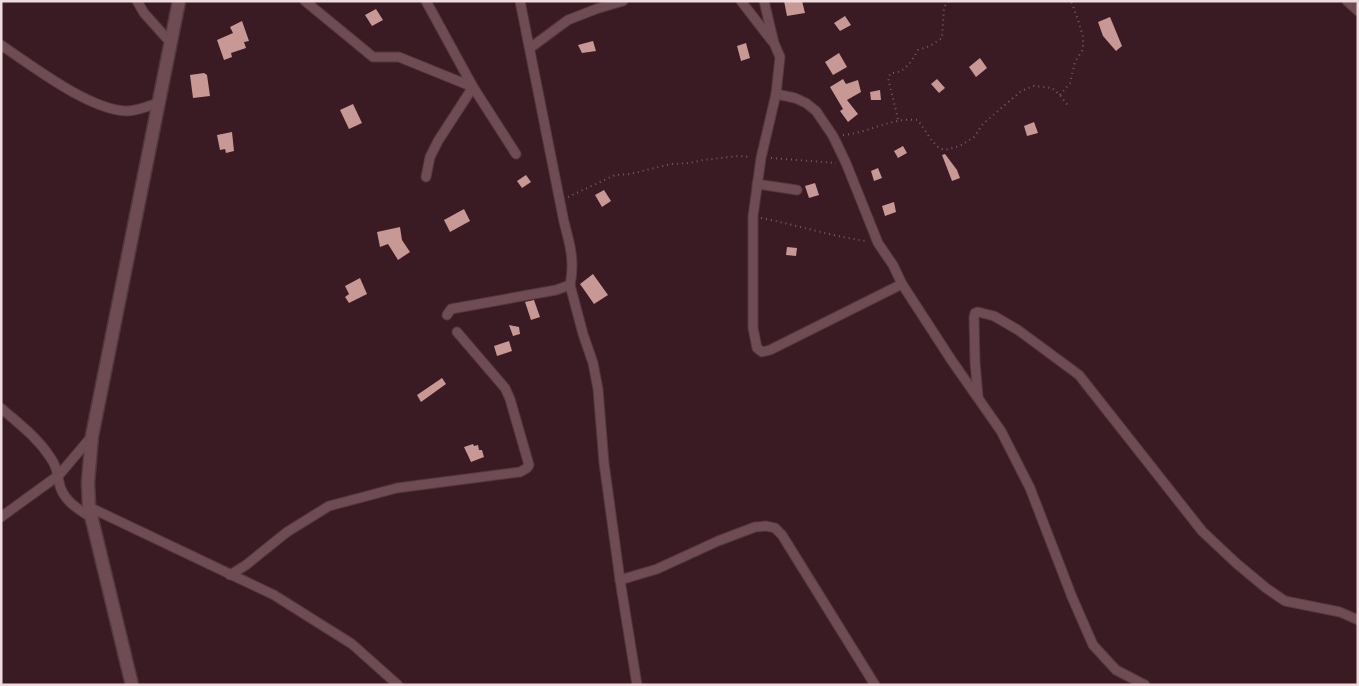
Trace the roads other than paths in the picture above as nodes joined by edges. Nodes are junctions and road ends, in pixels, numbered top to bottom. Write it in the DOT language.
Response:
graph roads {
  1 [pos="138,1"];
  2 [pos="179,1"];
  3 [pos="304,1"];
  4 [pos="426,1"];
  5 [pos="520,1"];
  6 [pos="623,1"];
  7 [pos="741,1"];
  8 [pos="764,1"];
  9 [pos="1347,1"];
  10 [pos="1358,11"];
  11 [pos="170,42"];
  12 [pos="774,43"];
  13 [pos="1,45"];
  14 [pos="530,48"];
  15 [pos="473,87"];
  16 [pos="776,94"];
  17 [pos="160,102"];
  18 [pos="516,154"];
  19 [pos="426,178"];
  20 [pos="757,184"];
  21 [pos="797,190"];
  22 [pos="902,284"];
  23 [pos="570,285"];
  24 [pos="448,315"];
  25 [pos="457,332"];
  26 [pos="978,396"];
  27 [pos="1,408"];
  28 [pos="92,436"];
  29 [pos="59,475"];
  30 [pos="90,512"];
  31 [pos="1,517"];
  32 [pos="230,575"];
  33 [pos="620,580"];
  34 [pos="1358,620"];
  35 [pos="132,685"];
  36 [pos="398,685"];
  37 [pos="637,685"];
  38 [pos="875,685"];
  39 [pos="1145,685"];
  1 -- 11 [label="street"];
  2 -- 11 [label="main road"];
  3 -- 15 [label="street"];
  4 -- 15 [label="street"];
  5 -- 14 [label="street"];
  6 -- 14 [label="street"];
  7 -- 12 [label="street"];
  8 -- 12 [label="street"];
  9 -- 10 [label="street"];
  11 -- 17 [label="main road"];
  12 -- 16 [label="street"];
  13 -- 17 [label="street"];
  14 -- 23 [label="street"];
  15 -- 18 [label="street"];
  15 -- 19 [label="street"];
  16 -- 20 [label="street"];
  16 -- 22 [label="street"];
  17 -- 28 [label="main road"];
  20 -- 21 [label="street"];
  20 -- 22 [label="street"];
  22 -- 26 [label="street"];
  23 -- 24 [label="street"];
  23 -- 33 [label="street"];
  25 -- 32 [label="street"];
  26 -- 34 [label="street"];
  26 -- 39 [label="street"];
  27 -- 29 [label="street"];
  28 -- 29 [label="street"];
  28 -- 30 [label="main road"];
  29 -- 30 [label="street"];
  29 -- 31 [label="street"];
  30 -- 32 [label="street"];
  30 -- 35 [label="main road"];
  32 -- 36 [label="street"];
  33 -- 37 [label="street"];
  33 -- 38 [label="street"];
}
